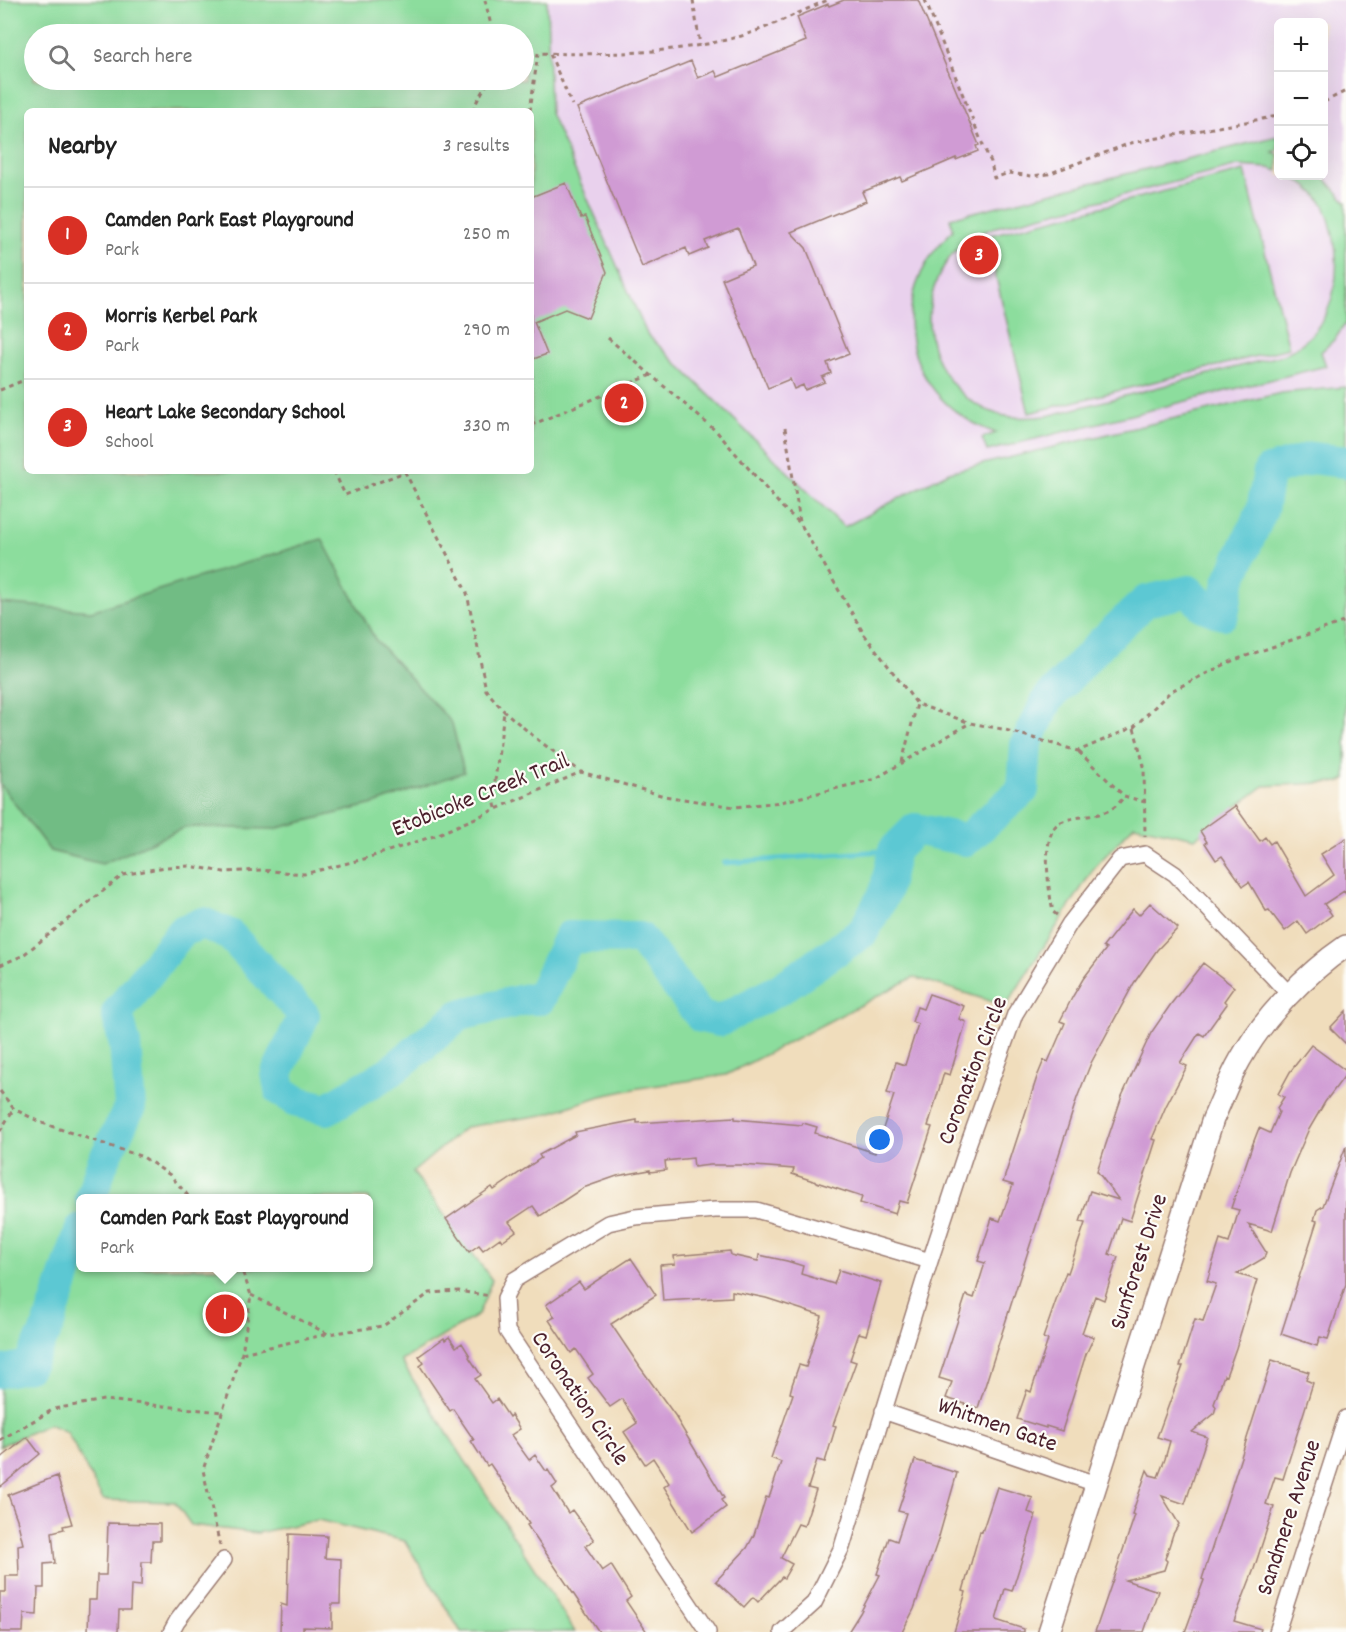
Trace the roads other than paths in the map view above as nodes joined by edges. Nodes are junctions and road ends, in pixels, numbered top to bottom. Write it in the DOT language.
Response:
graph roads {
  1 [pos="1346,946"];
  2 [pos="1289,994"];
  3 [pos="930,1261"];
  4 [pos="883,1412"];
  5 [pos="1346,1418"];
  6 [pos="1096,1484"];
  7 [pos="224,1560"];
  8 [pos="171,1632"];
  9 [pos="708,1632"];
  10 [pos="782,1632"];
  11 [pos="1049,1632"];
  12 [pos="1277,1632"];
  1 -- 2 [label="street, Sunforest Drive"];
  2 -- 3 [label="street, Coronation Circle"];
  2 -- 6 [label="street, Sunforest Drive"];
  3 -- 4 [label="street, Coronation Circle"];
  3 -- 9 [label="street, Coronation Circle"];
  4 -- 6 [label="street, Whitmen Gate"];
  4 -- 10 [label="street, Coronation Circle"];
  5 -- 12 [label="street, Sandmere Avenue"];
  6 -- 11 [label="street, Sunforest Drive"];
  7 -- 8 [label="street"];
}
